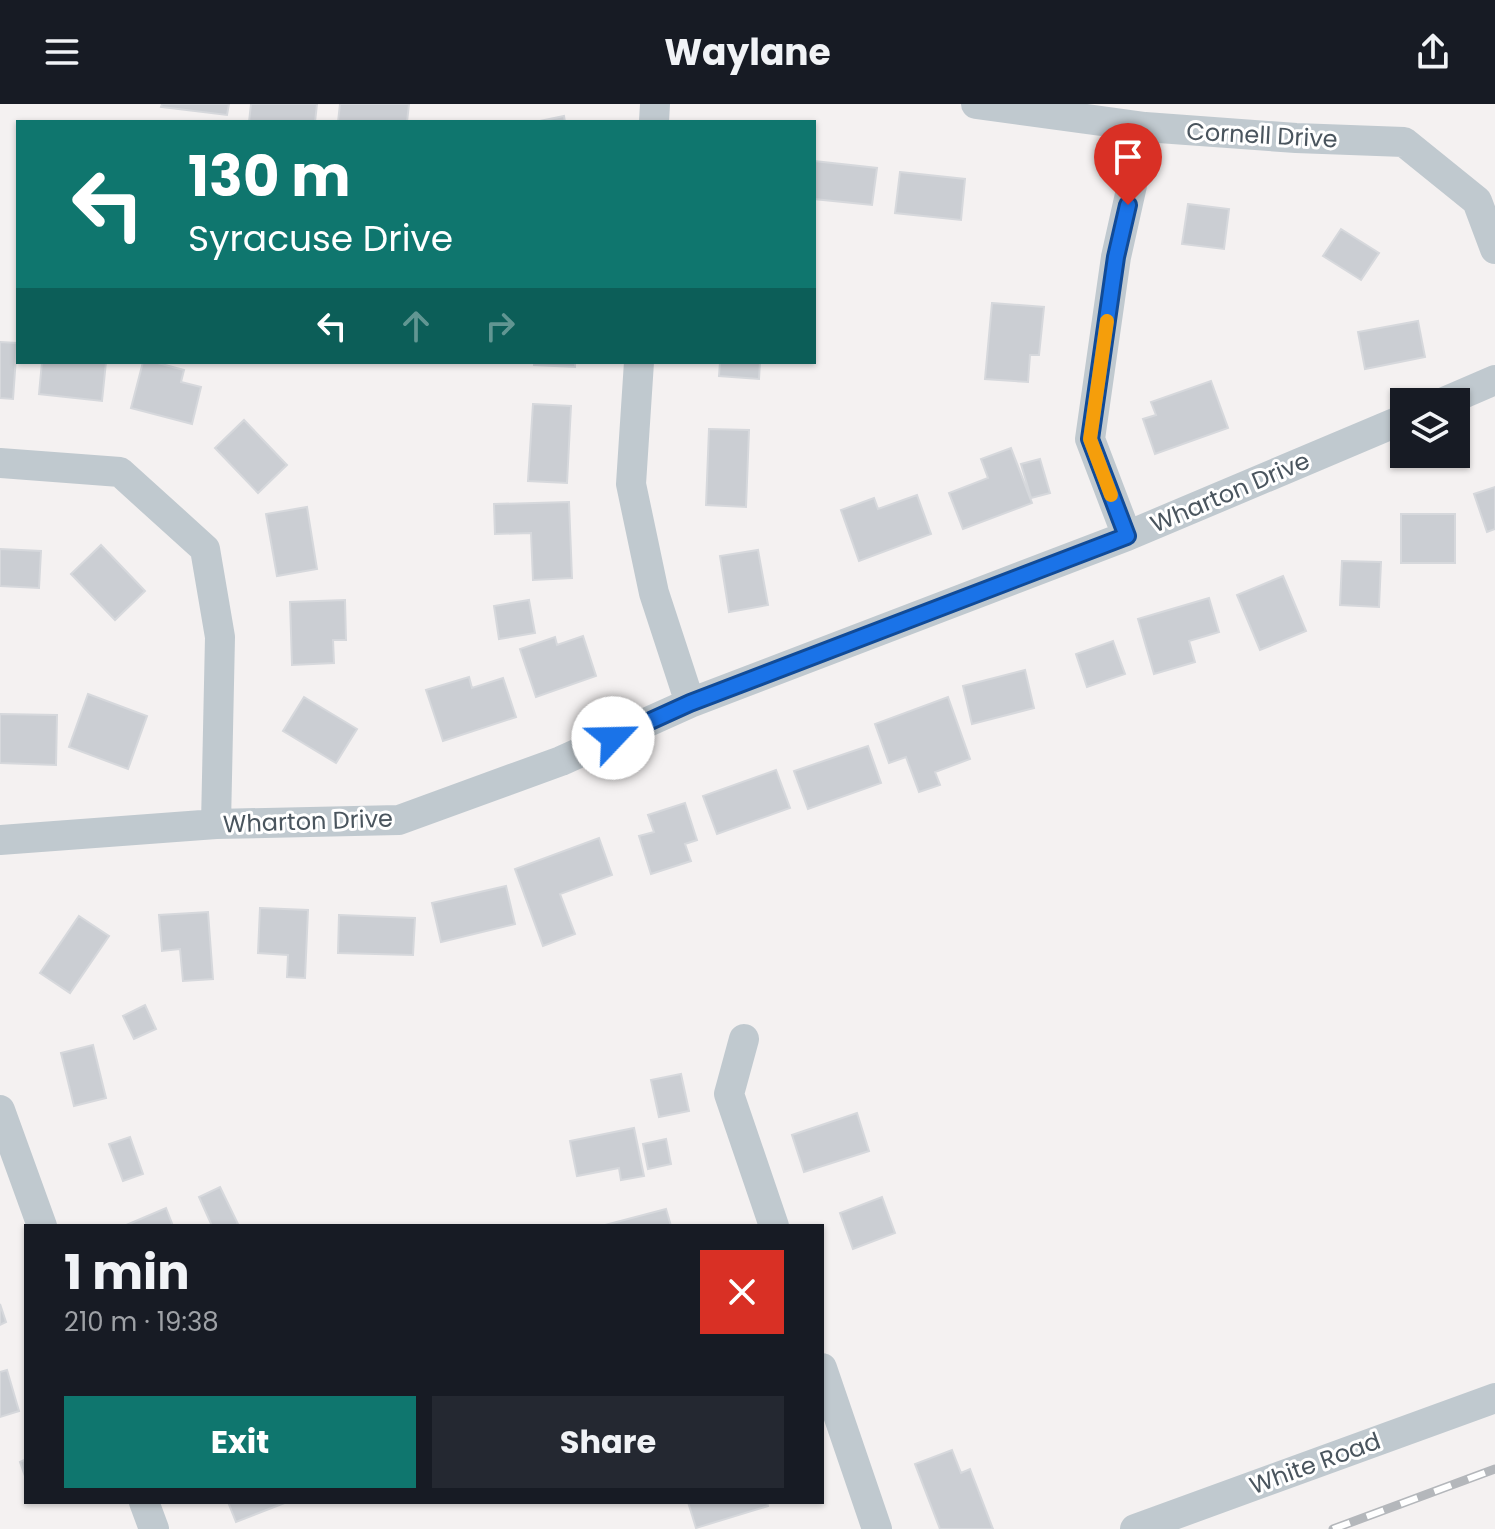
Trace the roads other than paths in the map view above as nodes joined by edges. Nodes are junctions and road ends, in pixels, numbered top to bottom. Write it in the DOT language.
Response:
graph roads {
  1 [pos="976,104"];
  2 [pos="1145,127"];
  3 [pos="1495,249"];
  4 [pos="639,364"];
  5 [pos="1495,380"];
  6 [pos="1470,391"];
  7 [pos="1390,425"];
  8 [pos="0,463"];
  9 [pos="1127,536"];
  10 [pos="690,703"];
  11 [pos="216,824"];
  12 [pos="0,840"];
  13 [pos="744,1039"];
  14 [pos="0,1110"];
  15 [pos="41,1224"];
  16 [pos="773,1224"];
  17 [pos="824,1374"];
  18 [pos="1495,1398"];
  19 [pos="145,1504"];
  20 [pos="154,1529"];
  21 [pos="877,1529"];
  22 [pos="1135,1529"];
  1 -- 2 [label="street, Cornell Drive"];
  2 -- 3 [label="street, Cornell Drive"];
  2 -- 9 [label="street"];
  4 -- 10 [label="street"];
  5 -- 6 [label="street"];
  7 -- 9 [label="street, Wharton Drive"];
  8 -- 11 [label="street"];
  9 -- 10 [label="street, Wharton Drive"];
  10 -- 11 [label="street, Wharton Drive"];
  11 -- 12 [label="street, Wharton Drive"];
  13 -- 16 [label="street"];
  14 -- 15 [label="street"];
  17 -- 21 [label="street"];
  18 -- 22 [label="street, White Road"];
  19 -- 20 [label="street"];
}
